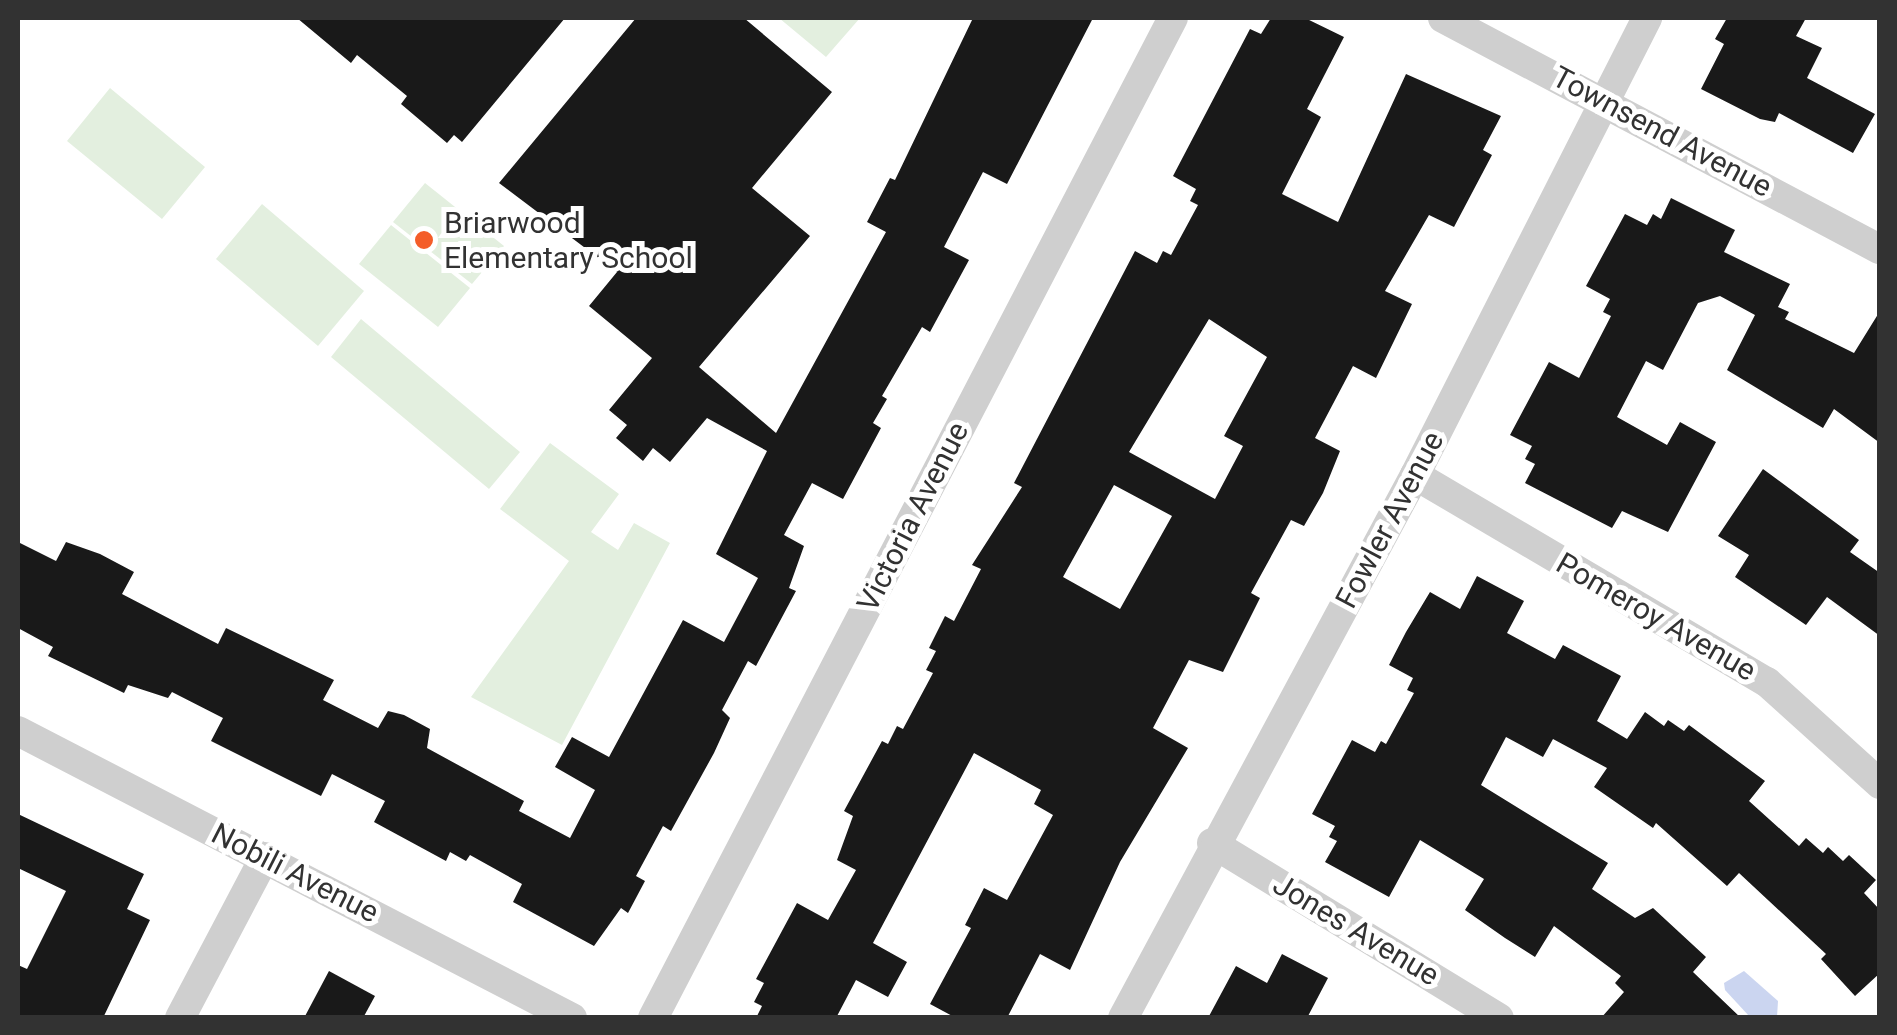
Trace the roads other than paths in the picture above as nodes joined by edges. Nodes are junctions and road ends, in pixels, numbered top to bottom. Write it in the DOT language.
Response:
graph roads {
  1 [pos="1173,18"];
  2 [pos="1444,18"];
  3 [pos="1647,18"];
  4 [pos="1605,101"];
  5 [pos="1880,249"];
  6 [pos="1416,476"];
  7 [pos="18,731"];
  8 [pos="1880,784"];
  9 [pos="1212,843"];
  10 [pos="265,857"];
  11 [pos="180,1018"];
  12 [pos="572,1018"];
  13 [pos="654,1018"];
  14 [pos="1123,1018"];
  15 [pos="1499,1018"];
  1 -- 13 [label="street, Victoria Avenue"];
  2 -- 4 [label="street, Townsend Avenue"];
  3 -- 4 [label="street, Fowler Avenue"];
  4 -- 5 [label="street, Townsend Avenue"];
  4 -- 6 [label="street, Fowler Avenue"];
  6 -- 8 [label="street, Pomeroy Avenue"];
  6 -- 9 [label="street, Fowler Avenue"];
  7 -- 10 [label="street, Nobili Avenue"];
  9 -- 14 [label="street, Fowler Avenue"];
  9 -- 15 [label="street, Jones Avenue"];
  10 -- 11 [label="street"];
  10 -- 12 [label="street, Nobili Avenue"];
}
